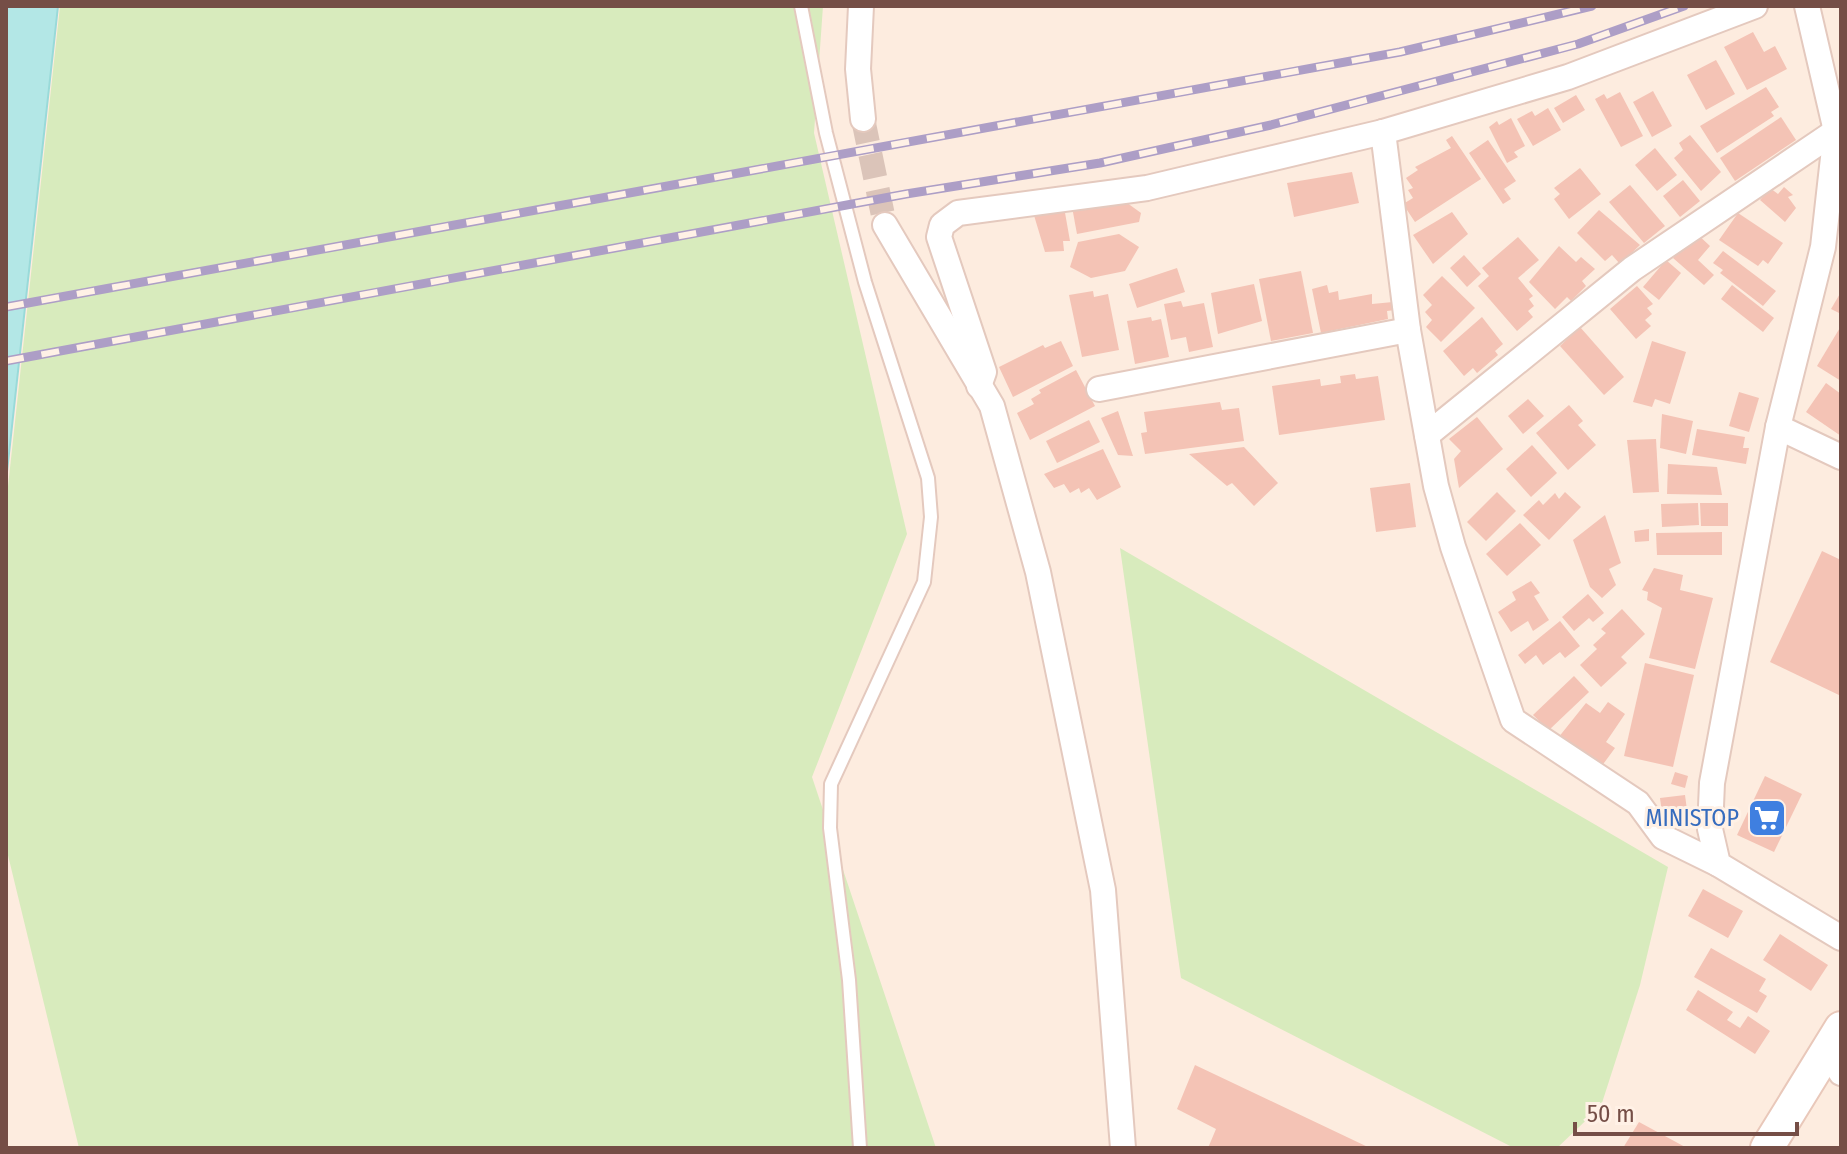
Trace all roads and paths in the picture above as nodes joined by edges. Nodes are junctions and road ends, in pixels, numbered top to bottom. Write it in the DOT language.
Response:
graph roads {
  1 [pos="801,6"];
  2 [pos="861,6"];
  3 [pos="1755,6"];
  4 [pos="1807,6"];
  5 [pos="1834,72"];
  6 [pos="863,119"];
  7 [pos="1836,131"];
  8 [pos="1383,132"];
  9 [pos="885,225"];
  10 [pos="1832,251"];
  11 [pos="1408,330"];
  12 [pos="979,386"];
  13 [pos="1099,389"];
  14 [pos="1778,427"];
  15 [pos="1427,435"];
  16 [pos="1841,457"];
  17 [pos="1718,864"];
  18 [pos="1841,938"];
  19 [pos="1836,1050"];
  20 [pos="860,1148"];
  21 [pos="1123,1148"];
  22 [pos="1767,1148"];
  1 -- 20 [label="lane"];
  2 -- 6 [label="street"];
  3 -- 8 [label="street"];
  4 -- 5 [label="street"];
  5 -- 7 [label="street"];
  7 -- 10 [label="street"];
  7 -- 15 [label="street"];
  8 -- 11 [label="street"];
  8 -- 12 [label="street"];
  9 -- 12 [label="street"];
  10 -- 14 [label="street"];
  11 -- 13 [label="street"];
  11 -- 15 [label="street"];
  12 -- 21 [label="street"];
  14 -- 16 [label="street"];
  14 -- 17 [label="street"];
  15 -- 17 [label="street"];
  17 -- 18 [label="street"];
  19 -- 22 [label="main road"];
}
